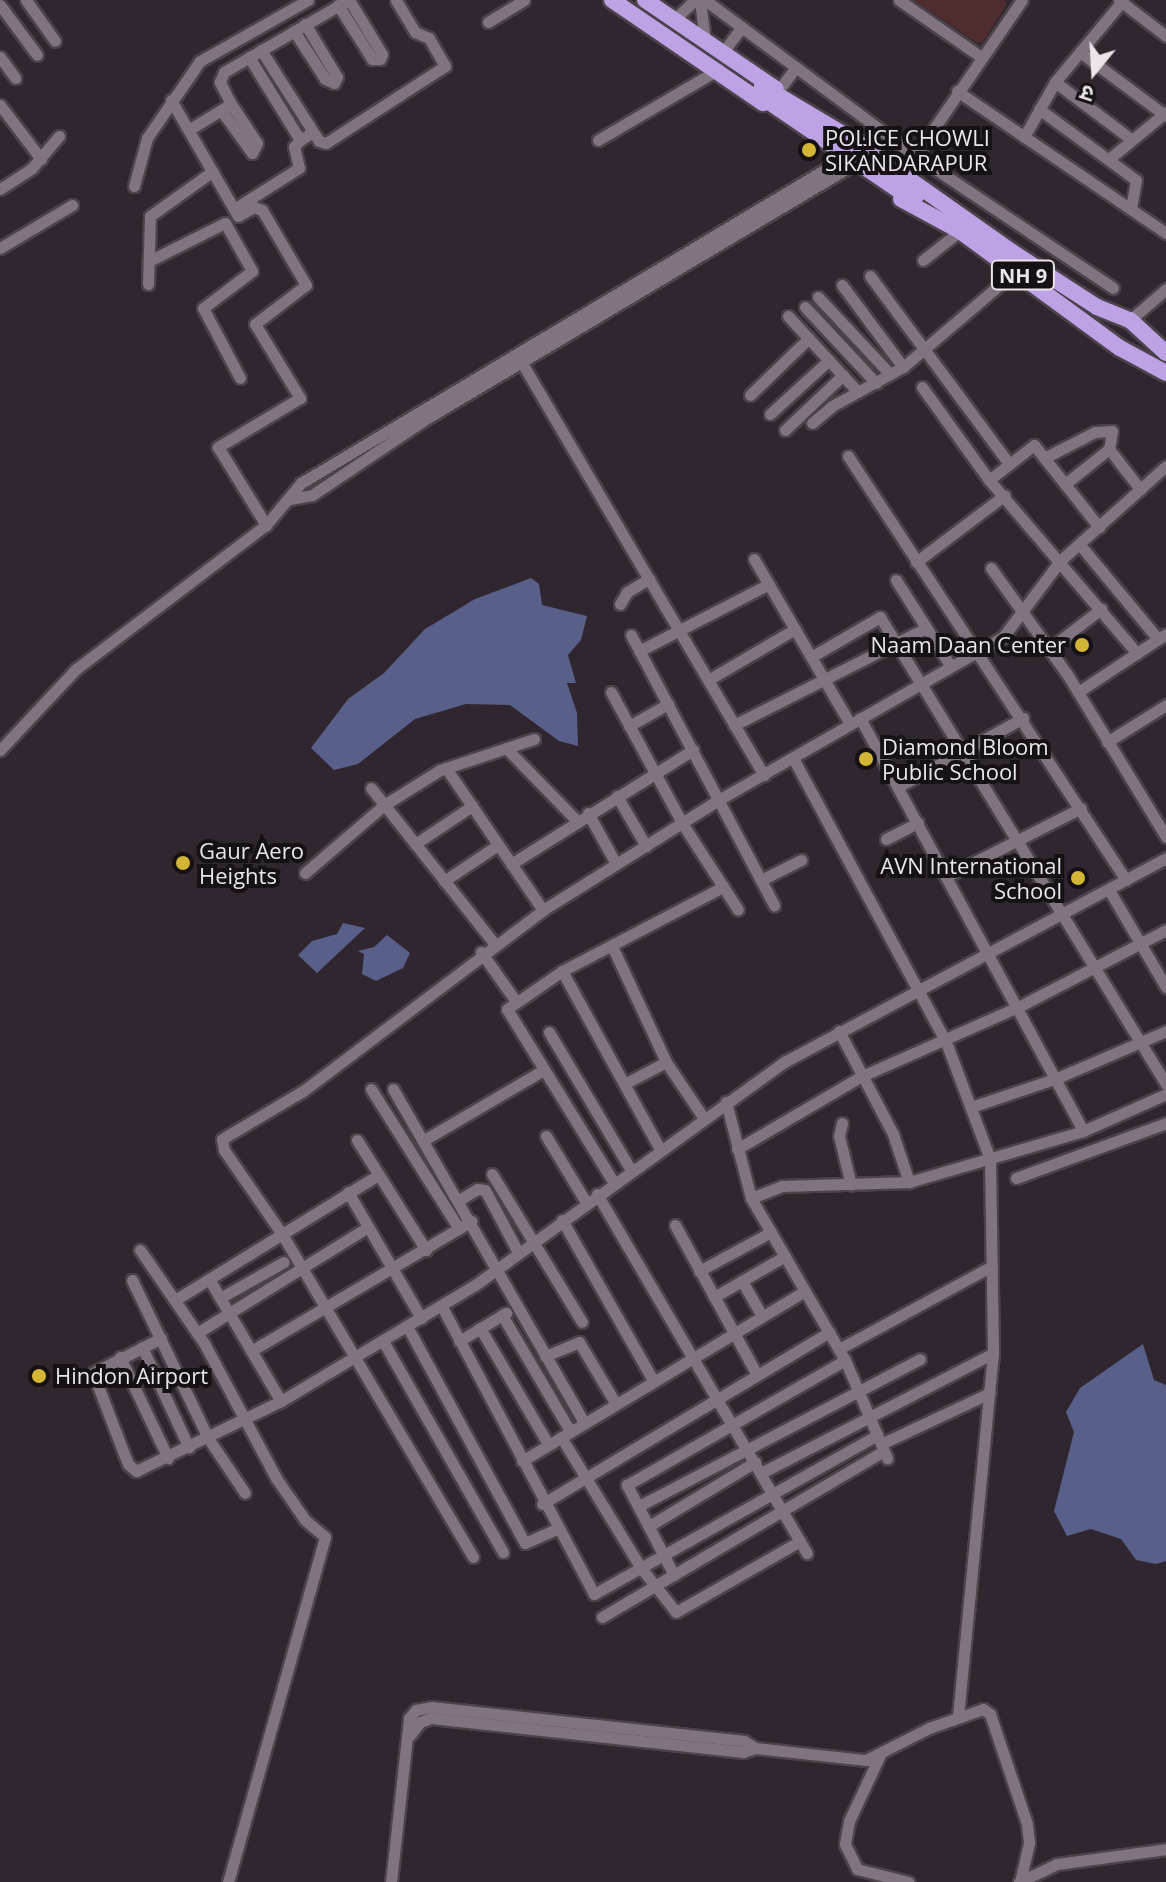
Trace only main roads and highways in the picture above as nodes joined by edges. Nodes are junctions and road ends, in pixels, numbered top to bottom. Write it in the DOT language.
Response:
graph roads {
  1 [pos="612,0"];
  2 [pos="645,0"];
  3 [pos="782,100"];
  4 [pos="892,173"];
  5 [pos="964,227"];
  6 [pos="1163,350"];
  7 [pos="1139,357"];
  8 [pos="1166,373"];
  1 -- 3 [label="highway, NH 9"];
  2 -- 3 [label="highway, NH 9"];
  3 -- 4 [label="highway, NH 9"];
  3 -- 4 [label="highway, NH 9"];
  4 -- 5 [label="highway, NH 9"];
  5 -- 6 [label="highway, NH 9"];
  5 -- 7 [label="highway, NH 9"];
  6 -- 7 [label="highway"];
  7 -- 8 [label="highway, NH 9"];
}
